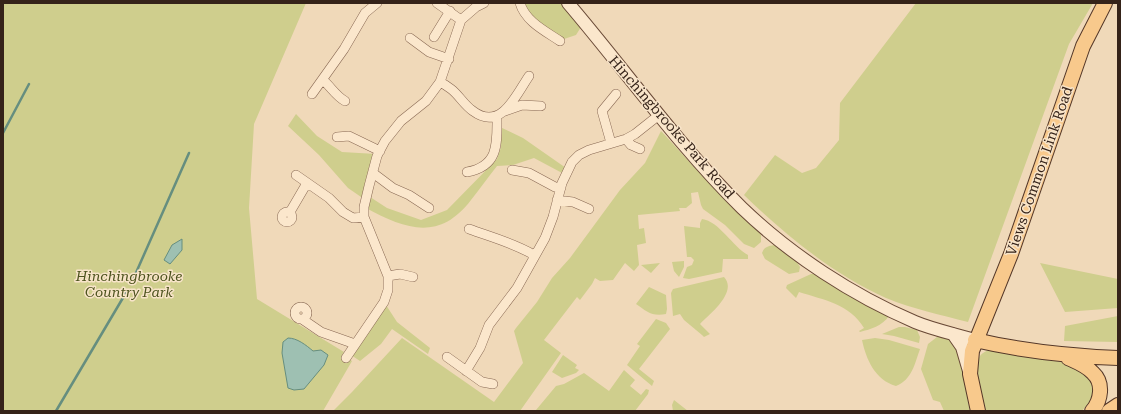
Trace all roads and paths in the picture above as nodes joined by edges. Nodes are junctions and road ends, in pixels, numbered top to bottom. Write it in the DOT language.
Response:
graph roads {
  1 [pos="377,3"];
  2 [pos="437,3"];
  3 [pos="484,3"];
  4 [pos="520,3"];
  5 [pos="568,3"];
  6 [pos="1105,3"];
  7 [pos="450,11"];
  8 [pos="461,20"];
  9 [pos="434,37"];
  10 [pos="410,38"];
  11 [pos="560,41"];
  12 [pos="449,59"];
  13 [pos="529,76"];
  14 [pos="322,80"];
  15 [pos="440,82"];
  16 [pos="312,94"];
  17 [pos="616,94"];
  18 [pos="345,101"];
  19 [pos="541,106"];
  20 [pos="505,111"];
  21 [pos="659,115"];
  22 [pos="497,117"];
  23 [pos="337,137"];
  24 [pos="626,139"];
  25 [pos="611,143"];
  26 [pos="640,149"];
  27 [pos="380,151"];
  28 [pos="512,170"];
  29 [pos="468,172"];
  30 [pos="373,173"];
  31 [pos="296,175"];
  32 [pos="307,183"];
  33 [pos="561,188"];
  34 [pos="557,200"];
  35 [pos="429,208"];
  36 [pos="589,209"];
  37 [pos="290,212"];
  38 [pos="364,217"];
  39 [pos="469,229"];
  40 [pos="534,255"];
  41 [pos="388,276"];
  42 [pos="413,277"];
  43 [pos="302,319"];
  44 [pos="953,334"];
  45 [pos="975,340"];
  46 [pos="355,344"];
  47 [pos="1063,355"];
  48 [pos="447,357"];
  49 [pos="346,358"];
  50 [pos="1118,358"];
  51 [pos="466,371"];
  52 [pos="970,374"];
  53 [pos="493,384"];
  54 [pos="1118,405"];
  55 [pos="978,411"];
  56 [pos="1092,411"];
  57 [pos="1109,411"];
  1 -- 14 [label="street"];
  2 -- 7 [label="street"];
  3 -- 8 [label="street"];
  4 -- 11 [label="street"];
  5 -- 21 [label="street, Hinchingbrooke Park Road"];
  6 -- 45 [label="main road, Views Common Link Road"];
  7 -- 8 [label="street"];
  7 -- 9 [label="street"];
  8 -- 12 [label="street"];
  10 -- 12 [label="street"];
  12 -- 15 [label="street"];
  13 -- 20 [label="street"];
  14 -- 16 [label="street"];
  14 -- 18 [label="street"];
  15 -- 22 [label="street"];
  15 -- 27 [label="street"];
  17 -- 25 [label="street"];
  19 -- 20 [label="street"];
  20 -- 22 [label="street"];
  21 -- 24 [label="street"];
  21 -- 44 [label="street, Hinchingbrooke Park Road"];
  22 -- 29 [label="street"];
  23 -- 27 [label="street"];
  24 -- 25 [label="street"];
  24 -- 26 [label="street"];
  25 -- 33 [label="street"];
  27 -- 30 [label="street"];
  28 -- 33 [label="street"];
  30 -- 35 [label="street"];
  30 -- 38 [label="street"];
  31 -- 32 [label="street"];
  32 -- 37 [label="street"];
  32 -- 38 [label="street"];
  33 -- 34 [label="street"];
  34 -- 36 [label="street"];
  34 -- 40 [label="street"];
  38 -- 41 [label="street"];
  39 -- 40 [label="street"];
  40 -- 51 [label="street"];
  41 -- 42 [label="street"];
  41 -- 46 [label="street"];
  43 -- 46 [label="street"];
  44 -- 45 [label="street, Hinchingbrooke Park Road"];
  44 -- 52 [label="street"];
  45 -- 47 [label="main road, Hinchingbrooke Park Road"];
  45 -- 52 [label="main road"];
  46 -- 49 [label="street"];
  47 -- 50 [label="main road, Hinchingbrooke Park Road"];
  47 -- 56 [label="main road"];
  48 -- 51 [label="street"];
  51 -- 53 [label="street"];
  52 -- 55 [label="main road"];
  54 -- 57 [label="main road"];
}
